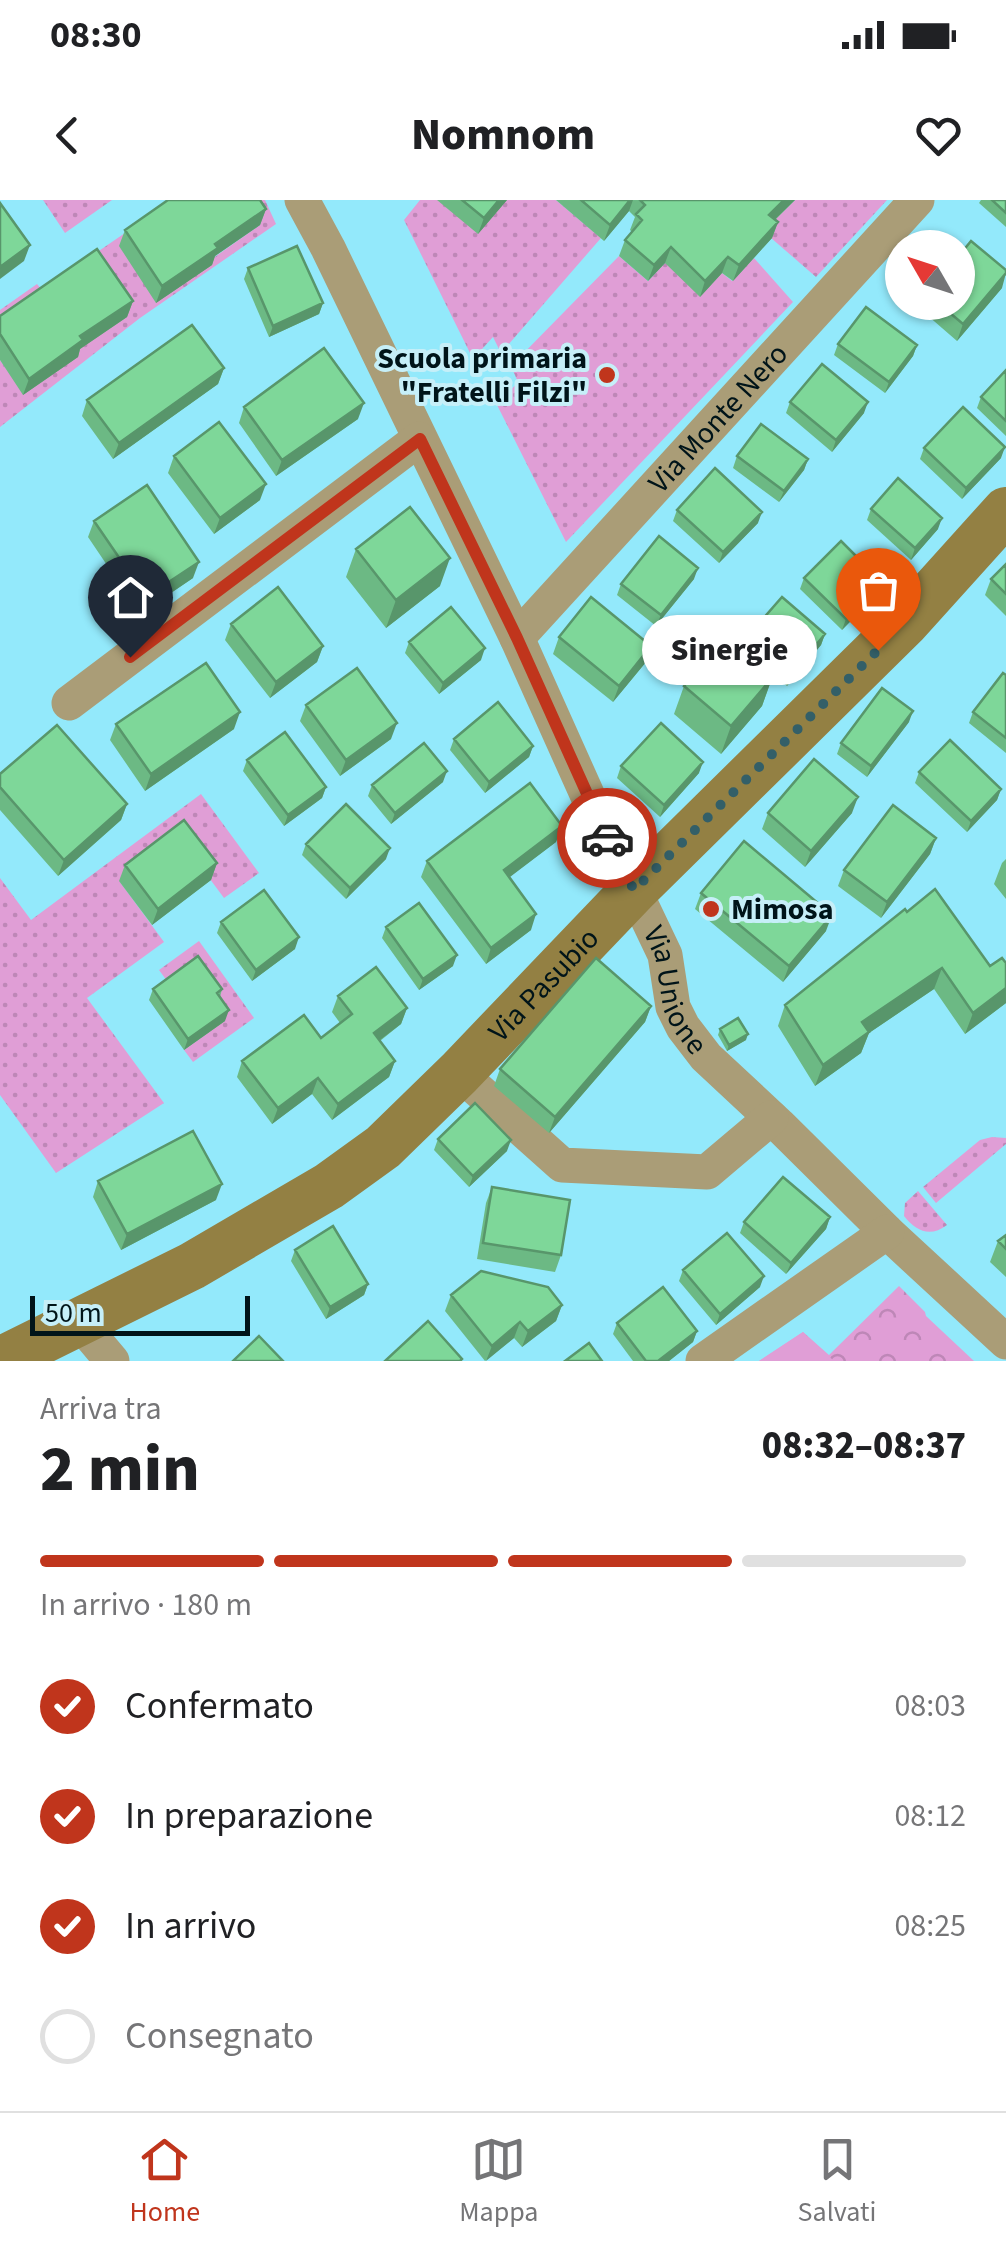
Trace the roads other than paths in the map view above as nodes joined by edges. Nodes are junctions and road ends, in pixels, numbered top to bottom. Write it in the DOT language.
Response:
graph roads {
  1 [pos="302,200"];
  2 [pos="918,200"];
  3 [pos="420,439"];
  4 [pos="1006,511"];
  5 [pos="517,638"];
  6 [pos="69,703"];
  7 [pos="634,890"];
  8 [pos="459,1073"];
  9 [pos="771,1118"];
  10 [pos="888,1232"];
  11 [pos="80,1323"];
  12 [pos="1006,1342"];
  13 [pos="0,1361"];
  14 [pos="112,1361"];
  15 [pos="704,1361"];
  1 -- 3 [label="street, Via Unione"];
  2 -- 5 [label="street, Via Monte Nero"];
  3 -- 5 [label="street, Via Unione"];
  3 -- 6 [label="street"];
  4 -- 7 [label="street, Via Pasubio"];
  5 -- 7 [label="street, Via Unione"];
  7 -- 8 [label="street, Via Pasubio"];
  7 -- 9 [label="street, Via Unione"];
  8 -- 9 [label="street"];
  8 -- 11 [label="street, Via Pasubio"];
  9 -- 10 [label="street, Via Unione"];
  10 -- 12 [label="street, Via Unione"];
  10 -- 15 [label="street"];
  11 -- 13 [label="street, Via Pasubio"];
  11 -- 14 [label="street"];
}
